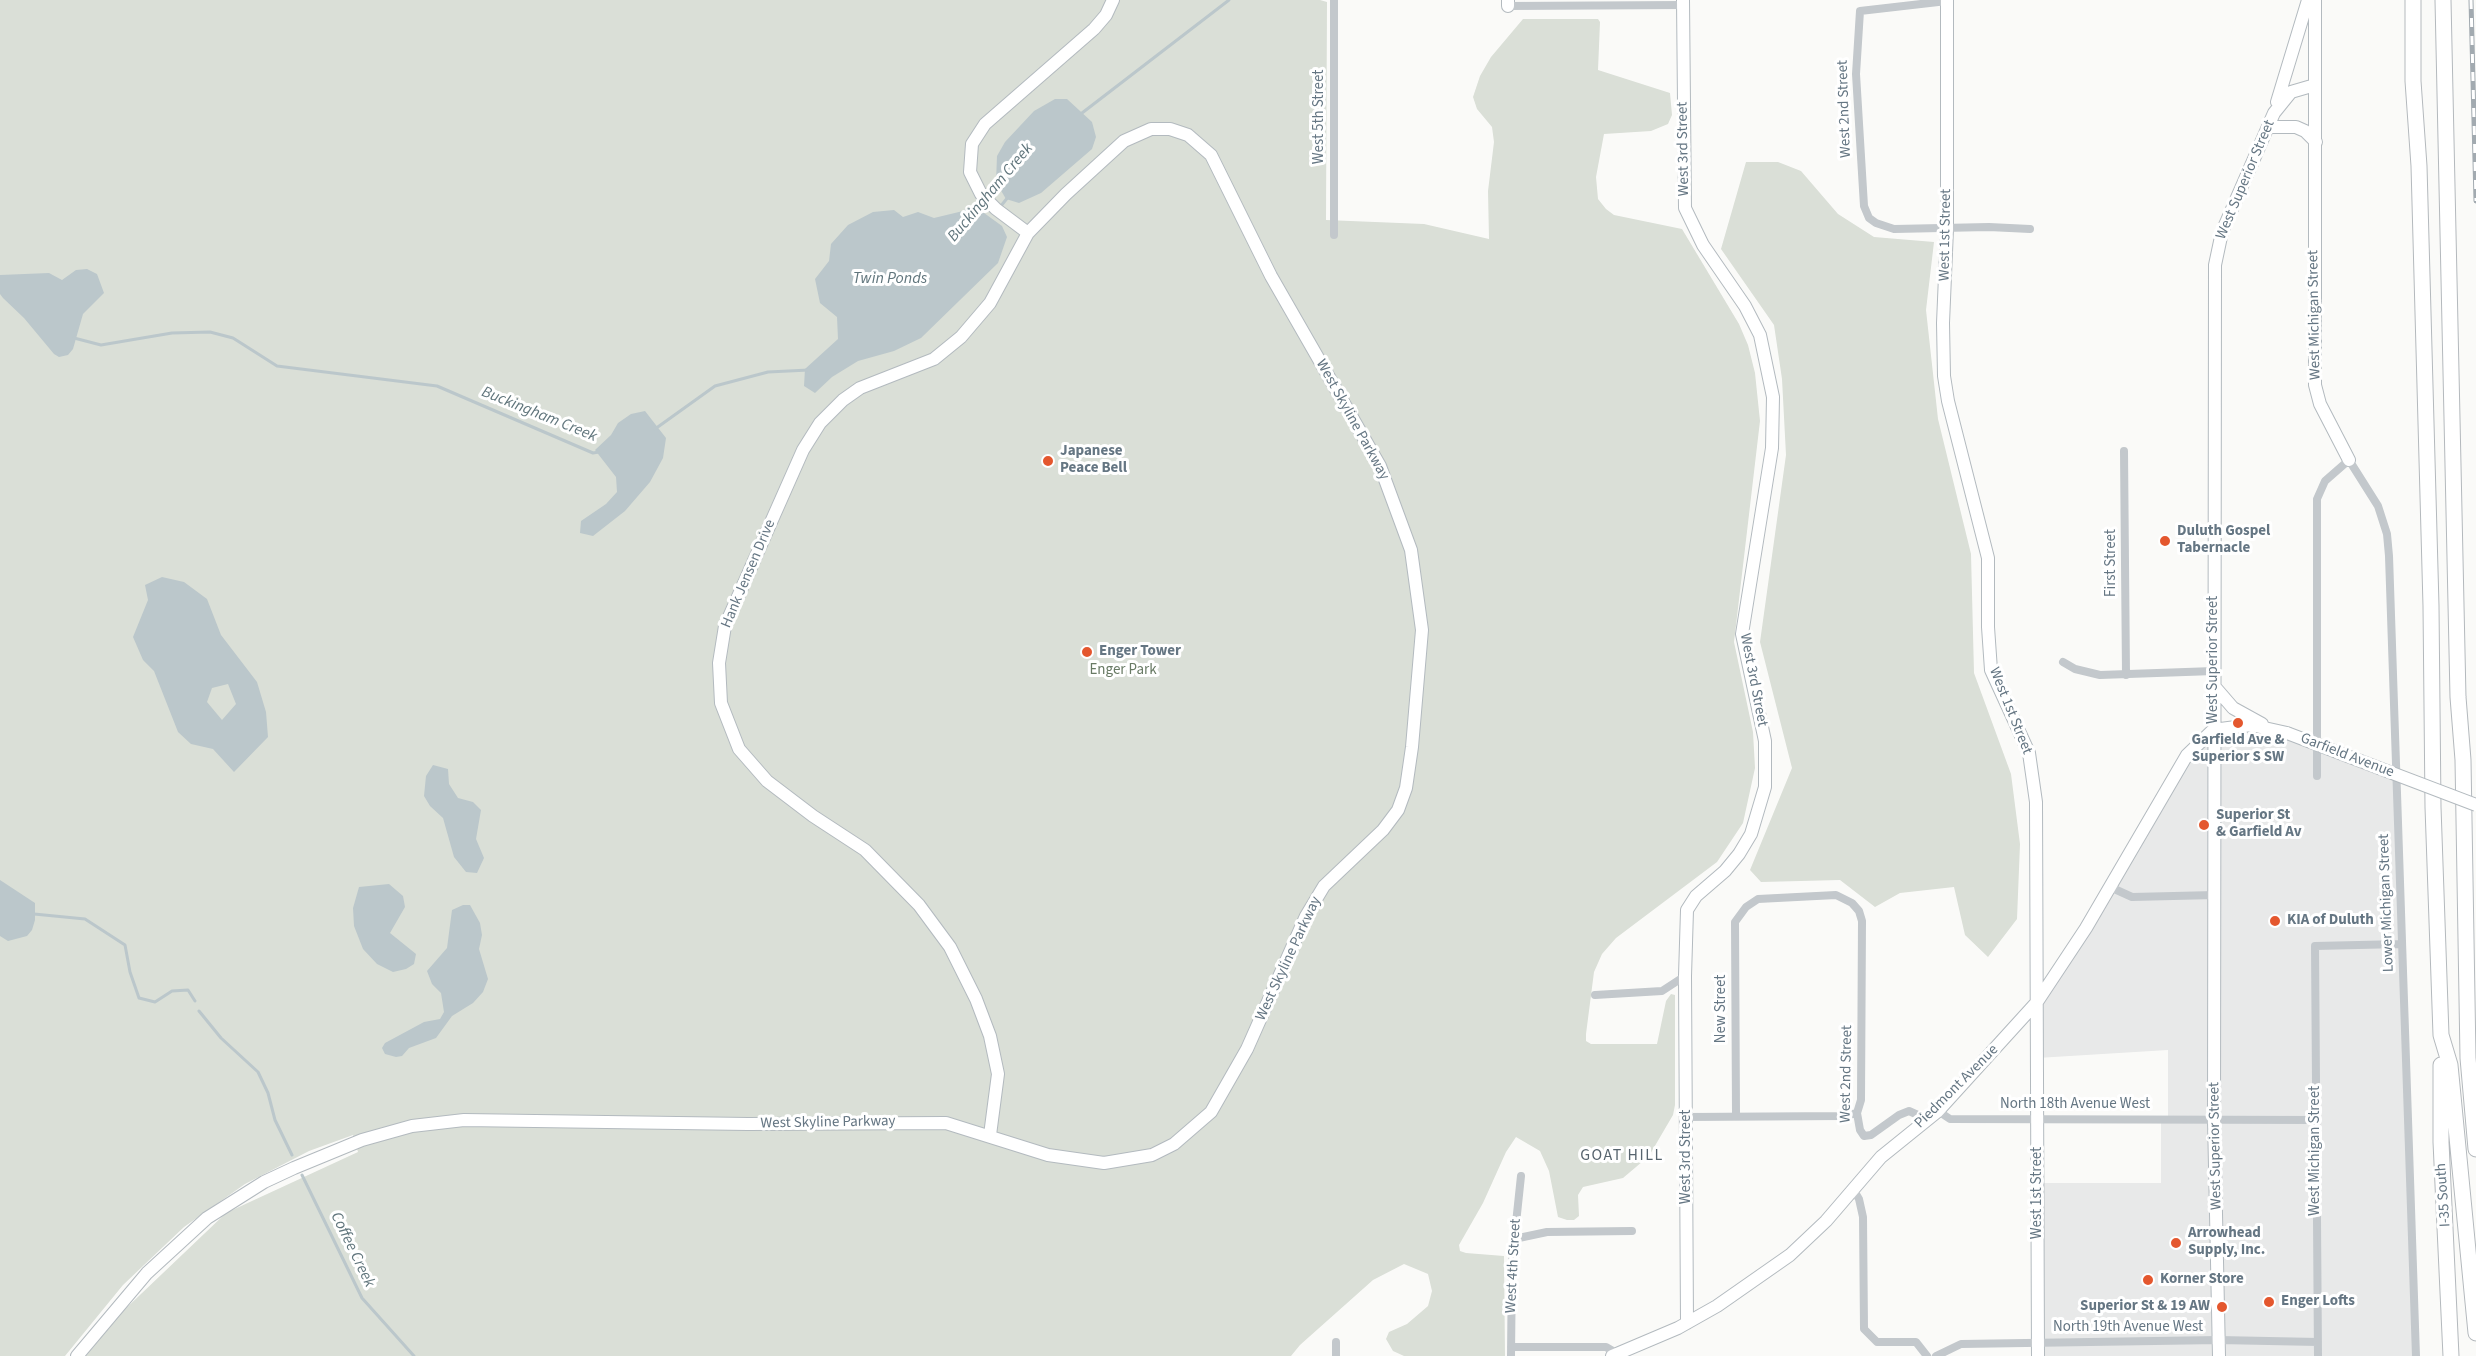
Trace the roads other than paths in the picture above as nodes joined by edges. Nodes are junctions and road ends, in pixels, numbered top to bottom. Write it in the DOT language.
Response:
graph roads {
  1 [pos="1113,0"];
  2 [pos="1334,0"];
  3 [pos="1947,0"];
  4 [pos="2308,0"];
  5 [pos="2315,0"];
  6 [pos="2413,0"];
  7 [pos="2443,0"];
  8 [pos="1683,2"];
  9 [pos="1508,3"];
  10 [pos="2315,85"];
  11 [pos="2274,113"];
  12 [pos="2268,128"];
  13 [pos="2316,142"];
  14 [pos="1947,229"];
  15 [pos="2030,229"];
  16 [pos="1028,233"];
  17 [pos="1334,235"];
  18 [pos="2124,451"];
  19 [pos="2349,460"];
  20 [pos="2063,662"];
  21 [pos="2214,671"];
  22 [pos="2126,675"];
  23 [pos="2214,686"];
  24 [pos="2268,727"];
  25 [pos="2213,730"];
  26 [pos="2316,776"];
  27 [pos="2476,805"];
  28 [pos="2109,887"];
  29 [pos="2215,895"];
  30 [pos="1746,907"];
  31 [pos="2402,944"];
  32 [pos="1685,976"];
  33 [pos="1595,995"];
  34 [pos="2037,1002"];
  35 [pos="2441,1035"];
  36 [pos="2469,1058"];
  37 [pos="2476,1100"];
  38 [pos="1938,1111"];
  39 [pos="1857,1113"];
  40 [pos="1737,1115"];
  41 [pos="1687,1117"];
  42 [pos="2037,1119"];
  43 [pos="2214,1119"];
  44 [pos="1929,1120"];
  45 [pos="2316,1120"];
  46 [pos="990,1135"];
  47 [pos="2476,1149"];
  48 [pos="1521,1176"];
  49 [pos="1853,1189"];
  50 [pos="1632,1231"];
  51 [pos="1514,1239"];
  52 [pos="1687,1323"];
  53 [pos="2476,1332"];
  54 [pos="2219,1340"];
  55 [pos="1336,1342"];
  56 [pos="2038,1342"];
  57 [pos="2318,1342"];
  58 [pos="1511,1351"];
  59 [pos="1615,1355"];
  60 [pos="77,1356"];
  61 [pos="1336,1356"];
  62 [pos="1926,1356"];
  63 [pos="1936,1356"];
  64 [pos="2038,1356"];
  65 [pos="2219,1356"];
  66 [pos="2318,1356"];
  67 [pos="2416,1356"];
  68 [pos="2451,1356"];
  1 -- 16 [label="street"];
  2 -- 17 [label="street, West 5th Street"];
  3 -- 14 [label="street, West 1st Street"];
  3 -- 14 [label="street, West 2nd Street"];
  4 -- 11 [label="street"];
  5 -- 10 [label="street"];
  6 -- 35 [label="highway"];
  7 -- 36 [label="highway"];
  8 -- 9 [label="street"];
  8 -- 32 [label="street, West 3rd Street"];
  10 -- 11 [label="street, West Superior Street"];
  10 -- 13 [label="street, West Michigan Street"];
  11 -- 12 [label="street, West Superior Street"];
  12 -- 13 [label="street"];
  12 -- 21 [label="street, West Superior Street"];
  13 -- 19 [label="street, West Michigan Street"];
  14 -- 15 [label="street"];
  14 -- 34 [label="street, West 1st Street"];
  16 -- 46 [label="street, Hank Jensen Drive"];
  16 -- 46 [label="street, West Skyline Parkway"];
  18 -- 22 [label="street, First Street"];
  19 -- 26 [label="street"];
  19 -- 31 [label="street, Lower Michigan Street"];
  20 -- 22 [label="street"];
  21 -- 22 [label="street"];
  21 -- 23 [label="street, West Superior Street"];
  23 -- 24 [label="street"];
  23 -- 25 [label="street, West Superior Street"];
  24 -- 25 [label="street, Garfield Avenue"];
  24 -- 27 [label="street, Garfield Avenue, bridge"];
  25 -- 28 [label="street, Piedmont Avenue"];
  25 -- 29 [label="street, West Superior Street"];
  28 -- 29 [label="street"];
  28 -- 34 [label="street, Piedmont Avenue"];
  29 -- 43 [label="street, West Superior Street"];
  30 -- 39 [label="street, West 2nd Street"];
  30 -- 40 [label="street, New Street"];
  31 -- 45 [label="street, West Michigan Street"];
  31 -- 67 [label="street, Lower Michigan Street"];
  32 -- 33 [label="street"];
  32 -- 41 [label="street, West 3rd Street"];
  34 -- 38 [label="street, Piedmont Avenue"];
  34 -- 42 [label="street, West 1st Street"];
  35 -- 53 [label="highway"];
  35 -- 68 [label="highway, I-35 South"];
  36 -- 37 [label="highway"];
  36 -- 47 [label="highway"];
  38 -- 42 [label="street, North 18th Avenue West"];
  38 -- 44 [label="street, Piedmont Avenue"];
  39 -- 40 [label="street"];
  39 -- 44 [label="street, West 2nd Street"];
  40 -- 41 [label="street"];
  41 -- 52 [label="street, West 3rd Street"];
  42 -- 43 [label="street, North 18th Avenue West"];
  42 -- 56 [label="street, West 1st Street"];
  43 -- 45 [label="street, North 18th Avenue West"];
  43 -- 54 [label="street, West Superior Street"];
  44 -- 49 [label="street, Piedmont Avenue"];
  45 -- 57 [label="street, West Michigan Street"];
  46 -- 60 [label="street, West Skyline Parkway"];
  48 -- 51 [label="street, West 4th Street"];
  49 -- 52 [label="street, Piedmont Avenue"];
  49 -- 62 [label="street"];
  50 -- 51 [label="street"];
  51 -- 58 [label="street, West 4th Street"];
  52 -- 59 [label="street, Piedmont Avenue"];
  54 -- 56 [label="street, North 19th Avenue West"];
  54 -- 57 [label="street, North 19th Avenue West"];
  54 -- 65 [label="street, West Superior Street"];
  55 -- 61 [label="street"];
  56 -- 63 [label="street, North 19th Avenue West"];
  56 -- 64 [label="street, West 1st Street"];
  57 -- 66 [label="street, West Michigan Street"];
  58 -- 59 [label="street"];
}
